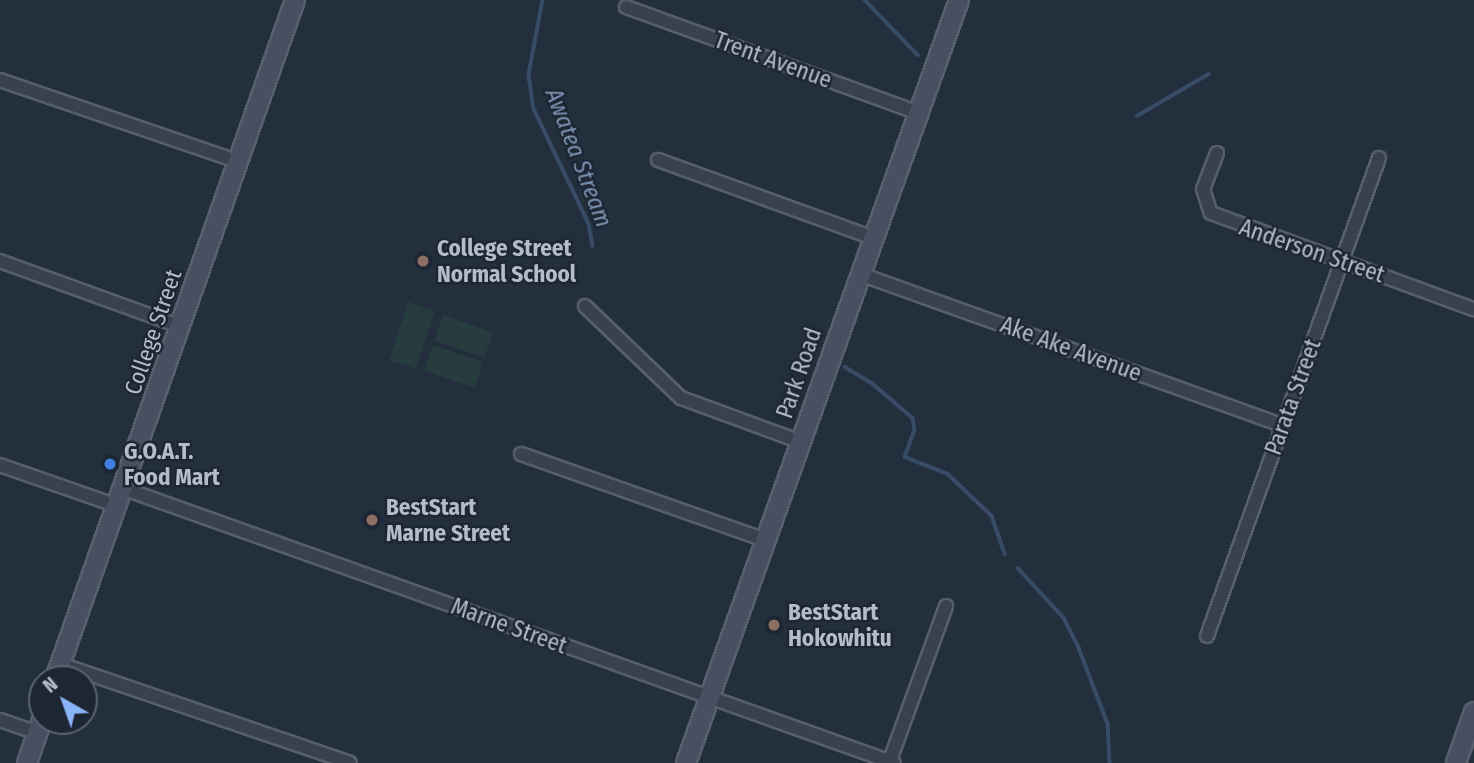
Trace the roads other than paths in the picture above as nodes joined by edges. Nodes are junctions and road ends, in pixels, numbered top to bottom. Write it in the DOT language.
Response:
graph roads {
  1 [pos="295,0"];
  2 [pos="959,0"];
  3 [pos="626,7"];
  4 [pos="0,80"];
  5 [pos="919,113"];
  6 [pos="1217,153"];
  7 [pos="1379,158"];
  8 [pos="658,160"];
  9 [pos="239,163"];
  10 [pos="873,238"];
  11 [pos="0,261"];
  12 [pos="1342,262"];
  13 [pos="860,274"];
  14 [pos="585,306"];
  15 [pos="1474,309"];
  16 [pos="180,326"];
  17 [pos="1282,425"];
  18 [pos="801,442"];
  19 [pos="521,454"];
  20 [pos="0,465"];
  21 [pos="121,497"];
  22 [pos="765,540"];
  23 [pos="946,606"];
  24 [pos="1207,636"];
  25 [pos="59,665"];
  26 [pos="98,684"];
  27 [pos="709,698"];
  28 [pos="1474,712"];
  29 [pos="0,720"];
  30 [pos="28,725"];
  31 [pos="37,735"];
  32 [pos="27,763"];
  33 [pos="351,763"];
  34 [pos="686,763"];
  35 [pos="891,763"];
  36 [pos="1456,763"];
  1 -- 9 [label="street, College Street"];
  2 -- 5 [label="street, Park Road"];
  3 -- 5 [label="street, Trent Avenue"];
  4 -- 9 [label="street"];
  5 -- 10 [label="street, Park Road"];
  6 -- 12 [label="street, Anderson Street"];
  7 -- 12 [label="street, Parata Street"];
  8 -- 10 [label="street"];
  9 -- 16 [label="street, College Street"];
  10 -- 13 [label="street, Park Road"];
  11 -- 16 [label="street"];
  12 -- 15 [label="street, Anderson Street"];
  12 -- 17 [label="street, Parata Street"];
  13 -- 17 [label="street, Ake Ake Avenue"];
  13 -- 18 [label="street, Park Road"];
  14 -- 18 [label="street"];
  16 -- 21 [label="street, College Street"];
  17 -- 24 [label="street, Parata Street"];
  18 -- 22 [label="street, Park Road"];
  19 -- 22 [label="street"];
  20 -- 21 [label="street, Marne Street"];
  21 -- 25 [label="street, College Street"];
  21 -- 27 [label="street, Marne Street"];
  22 -- 27 [label="street, Park Road"];
  23 -- 35 [label="street"];
  26 -- 33 [label="street"];
  27 -- 34 [label="street, Park Road"];
  27 -- 35 [label="street, Marne Street"];
  28 -- 36 [label="street"];
  29 -- 30 [label="street"];
  31 -- 32 [label="street"];
}
